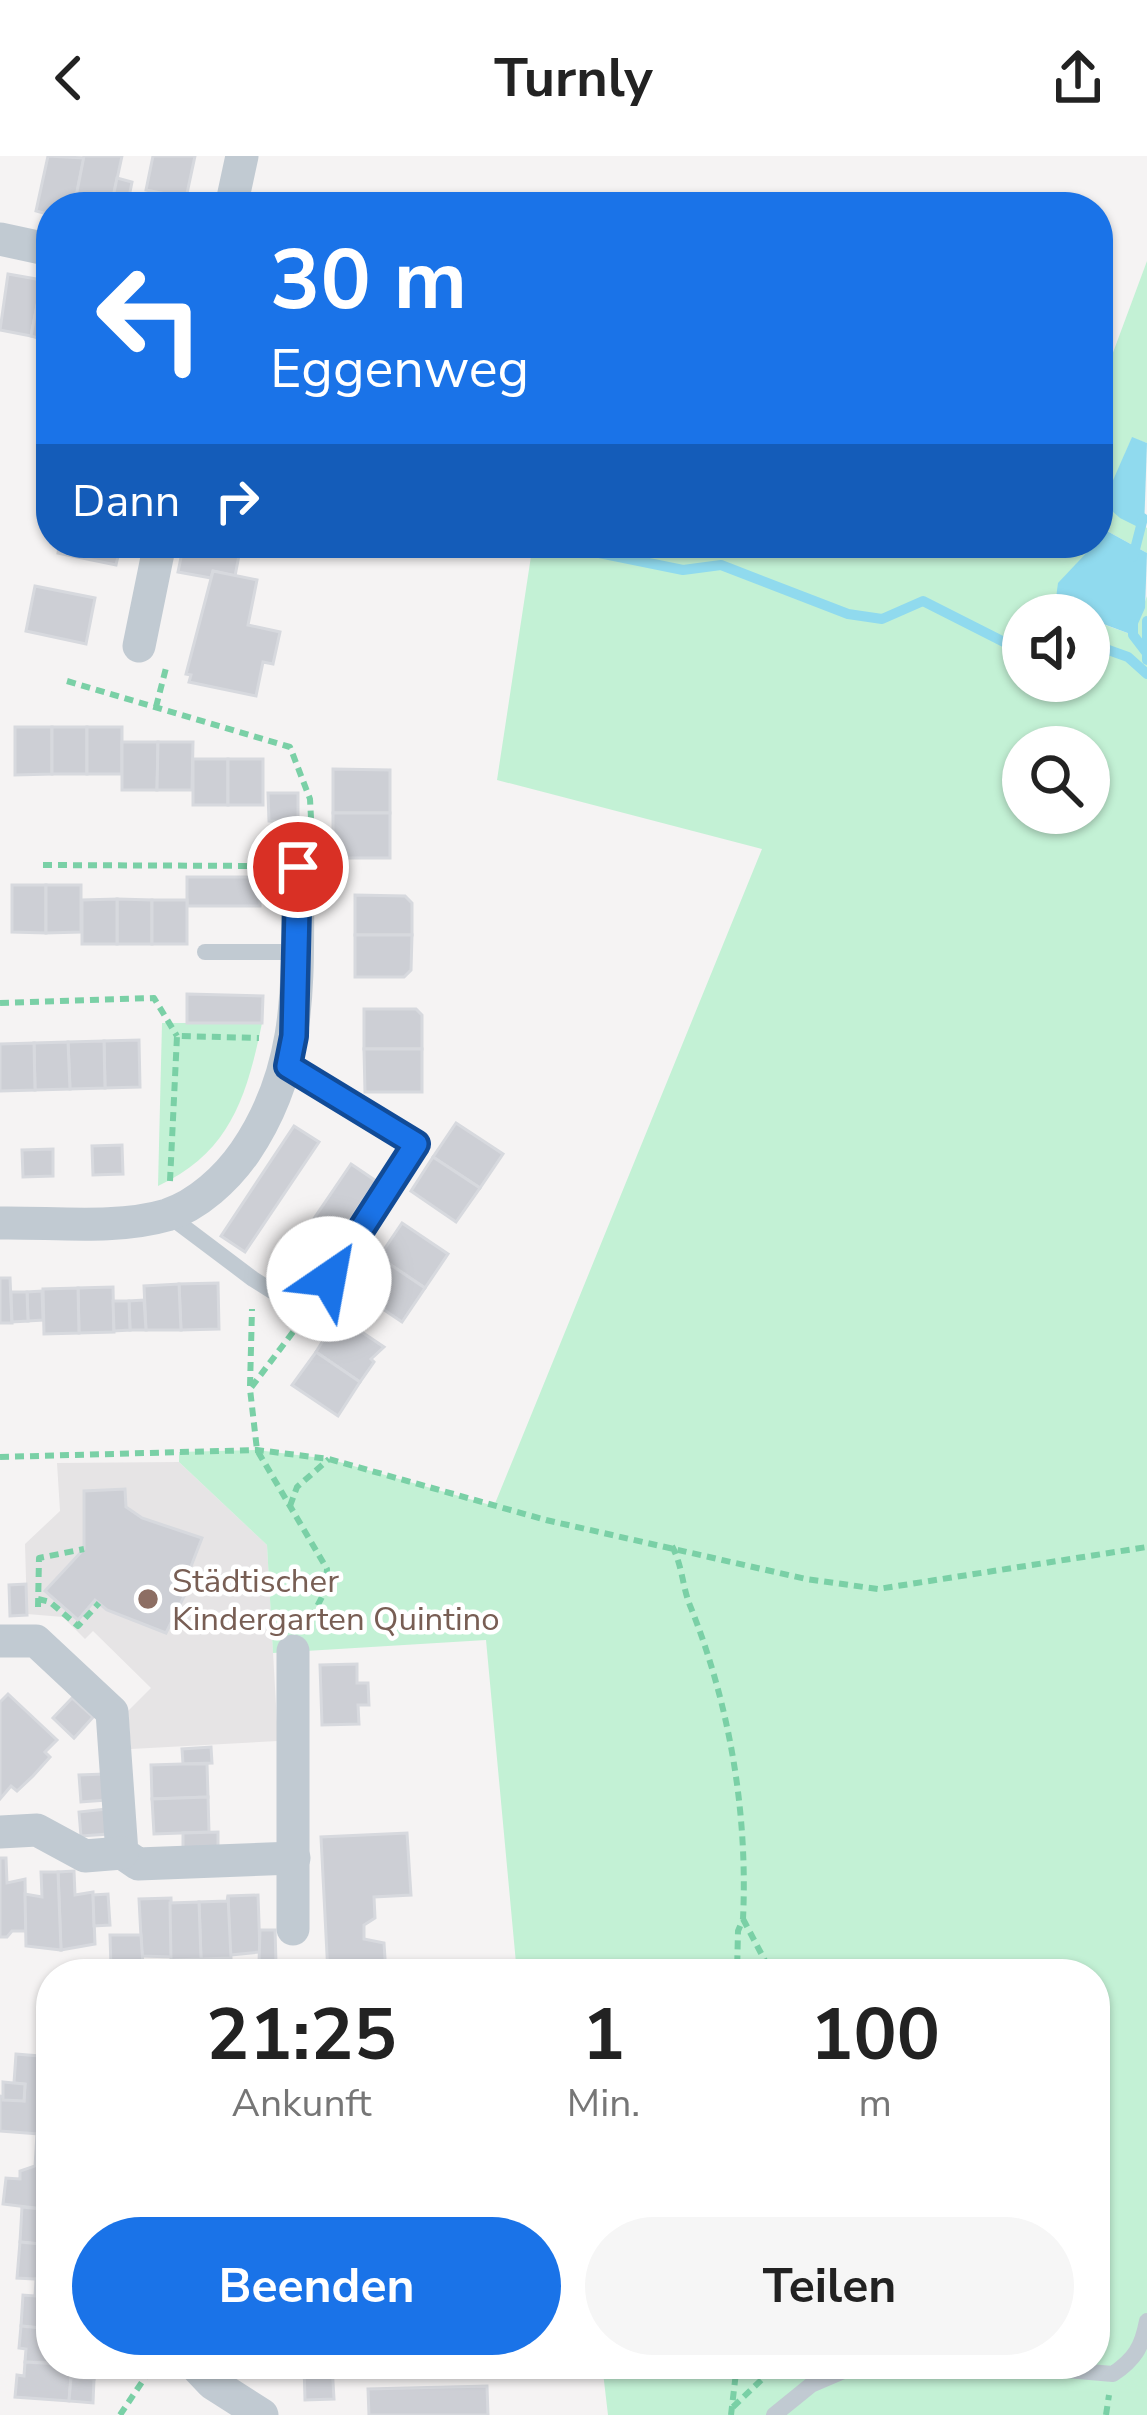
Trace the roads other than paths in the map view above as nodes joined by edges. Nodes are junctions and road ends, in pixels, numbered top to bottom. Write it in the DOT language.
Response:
graph roads {
  1 [pos="242,156"];
  2 [pos="234,192"];
  3 [pos="0,239"];
  4 [pos="36,247"];
  5 [pos="157,558"];
  6 [pos="139,646"];
  7 [pos="298,867"];
  8 [pos="205,952"];
  9 [pos="296,952"];
  10 [pos="288,1066"];
  11 [pos="168,1214"];
  12 [pos="0,1223"];
  13 [pos="0,1641"];
  14 [pos="293,1652"];
  15 [pos="0,1832"];
  16 [pos="122,1853"];
  17 [pos="294,1858"];
  18 [pos="293,1929"];
  19 [pos="1147,2321"];
  20 [pos="1110,2374"];
  21 [pos="208,2379"];
  22 [pos="825,2379"];
  23 [pos="262,2415"];
  24 [pos="774,2415"];
  1 -- 2 [label="street"];
  3 -- 4 [label="street"];
  5 -- 6 [label="street"];
  7 -- 9 [label="street"];
  8 -- 9 [label="lane"];
  9 -- 10 [label="street"];
  10 -- 11 [label="street"];
  10 -- 11 [label="lane"];
  11 -- 12 [label="street"];
  13 -- 16 [label="street"];
  14 -- 17 [label="street"];
  15 -- 16 [label="street"];
  16 -- 17 [label="street"];
  17 -- 18 [label="street"];
  19 -- 20 [label="lane"];
  21 -- 23 [label="street"];
  22 -- 24 [label="lane"];
}
